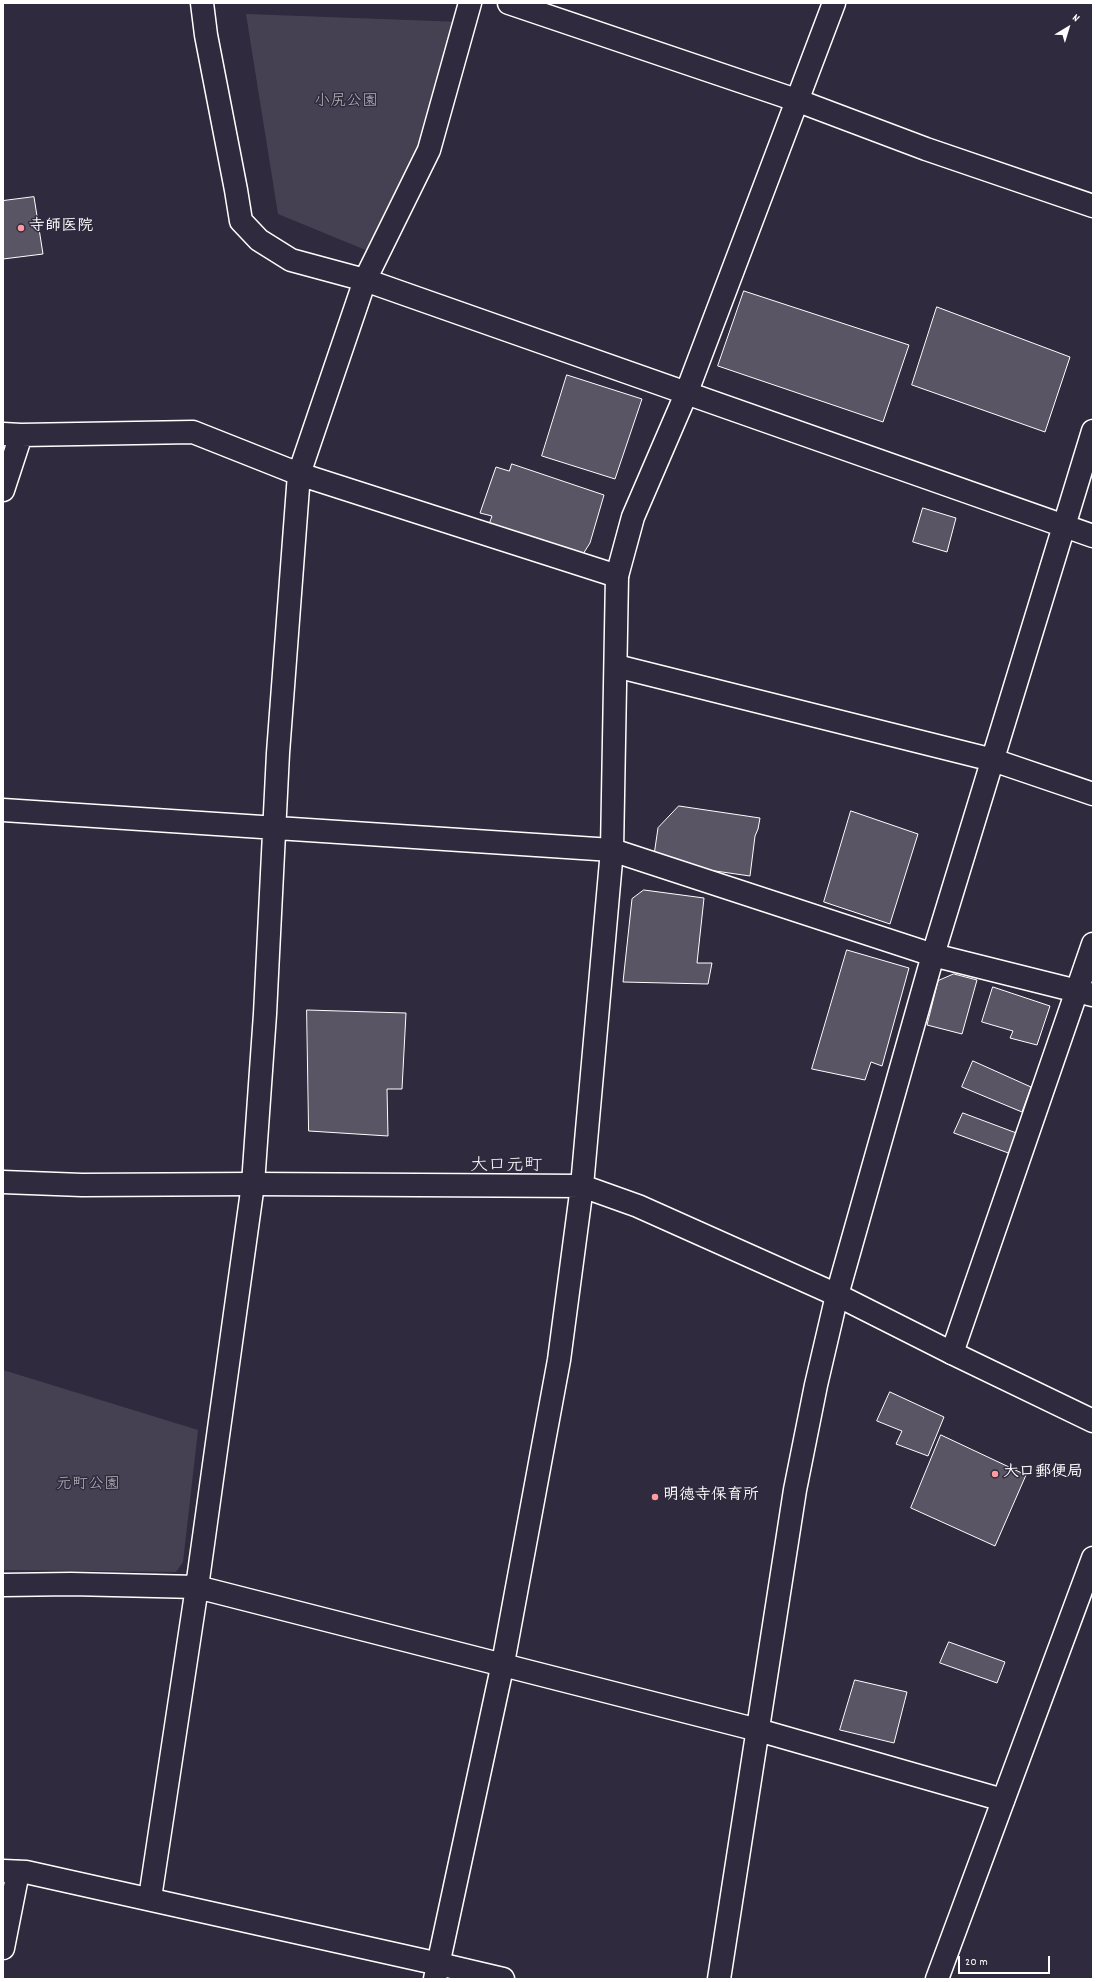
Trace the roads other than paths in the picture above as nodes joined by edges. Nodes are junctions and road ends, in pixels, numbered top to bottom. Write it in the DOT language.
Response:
graph roads {
  1 [pos="202,3"];
  2 [pos="470,3"];
  3 [pos="509,3"];
  4 [pos="834,3"];
  5 [pos="796,100"];
  6 [pos="1093,206"];
  7 [pos="365,280"];
  8 [pos="686,394"];
  9 [pos="1093,431"];
  10 [pos="12,434"];
  11 [pos="299,474"];
  12 [pos="3,490"];
  13 [pos="1064,526"];
  14 [pos="1093,536"];
  15 [pos="617,576"];
  16 [pos="616,666"];
  17 [pos="993,760"];
  18 [pos="1093,794"];
  19 [pos="3,810"];
  20 [pos="274,828"];
  21 [pos="612,850"];
  22 [pos="1093,944"];
  23 [pos="933,955"];
  24 [pos="1085,994"];
  25 [pos="3,1182"];
  26 [pos="253,1184"];
  27 [pos="582,1186"];
  28 [pos="837,1295"];
  29 [pos="952,1353"];
  30 [pos="1093,1421"];
  31 [pos="1093,1558"];
  32 [pos="3,1585"];
  33 [pos="197,1587"];
  34 [pos="503,1663"];
  35 [pos="758,1730"];
  36 [pos="1003,1800"];
  37 [pos="10,1872"];
  38 [pos="150,1898"];
  39 [pos="3,1948"];
  40 [pos="437,1971"];
  41 [pos="502,1979"];
  42 [pos="719,1979"];
  43 [pos="937,1979"];
  1 -- 7 [label="street"];
  2 -- 7 [label="street"];
  3 -- 5 [label="street"];
  4 -- 5 [label="street"];
  5 -- 6 [label="street"];
  5 -- 8 [label="street"];
  7 -- 8 [label="street"];
  7 -- 11 [label="street"];
  8 -- 13 [label="street"];
  8 -- 15 [label="street"];
  9 -- 13 [label="street"];
  10 -- 11 [label="street"];
  10 -- 12 [label="street"];
  11 -- 15 [label="street"];
  11 -- 20 [label="street"];
  13 -- 14 [label="street"];
  13 -- 17 [label="street"];
  15 -- 16 [label="street"];
  16 -- 17 [label="street"];
  16 -- 21 [label="street"];
  17 -- 18 [label="street"];
  17 -- 23 [label="street"];
  19 -- 20 [label="street"];
  20 -- 21 [label="street"];
  20 -- 26 [label="street"];
  21 -- 23 [label="street"];
  21 -- 27 [label="street"];
  22 -- 24 [label="street"];
  23 -- 24 [label="street"];
  23 -- 28 [label="street"];
  24 -- 29 [label="street"];
  25 -- 26 [label="street"];
  26 -- 27 [label="street"];
  26 -- 33 [label="street"];
  27 -- 28 [label="street"];
  27 -- 34 [label="street"];
  28 -- 29 [label="street"];
  28 -- 35 [label="street"];
  29 -- 30 [label="street"];
  31 -- 36 [label="street"];
  32 -- 33 [label="street"];
  33 -- 34 [label="street"];
  33 -- 38 [label="street"];
  34 -- 35 [label="street"];
  34 -- 40 [label="street"];
  35 -- 36 [label="street"];
  35 -- 42 [label="street"];
  36 -- 43 [label="street"];
  37 -- 38 [label="street"];
  37 -- 39 [label="street"];
  38 -- 40 [label="street"];
  40 -- 41 [label="street"];
}
